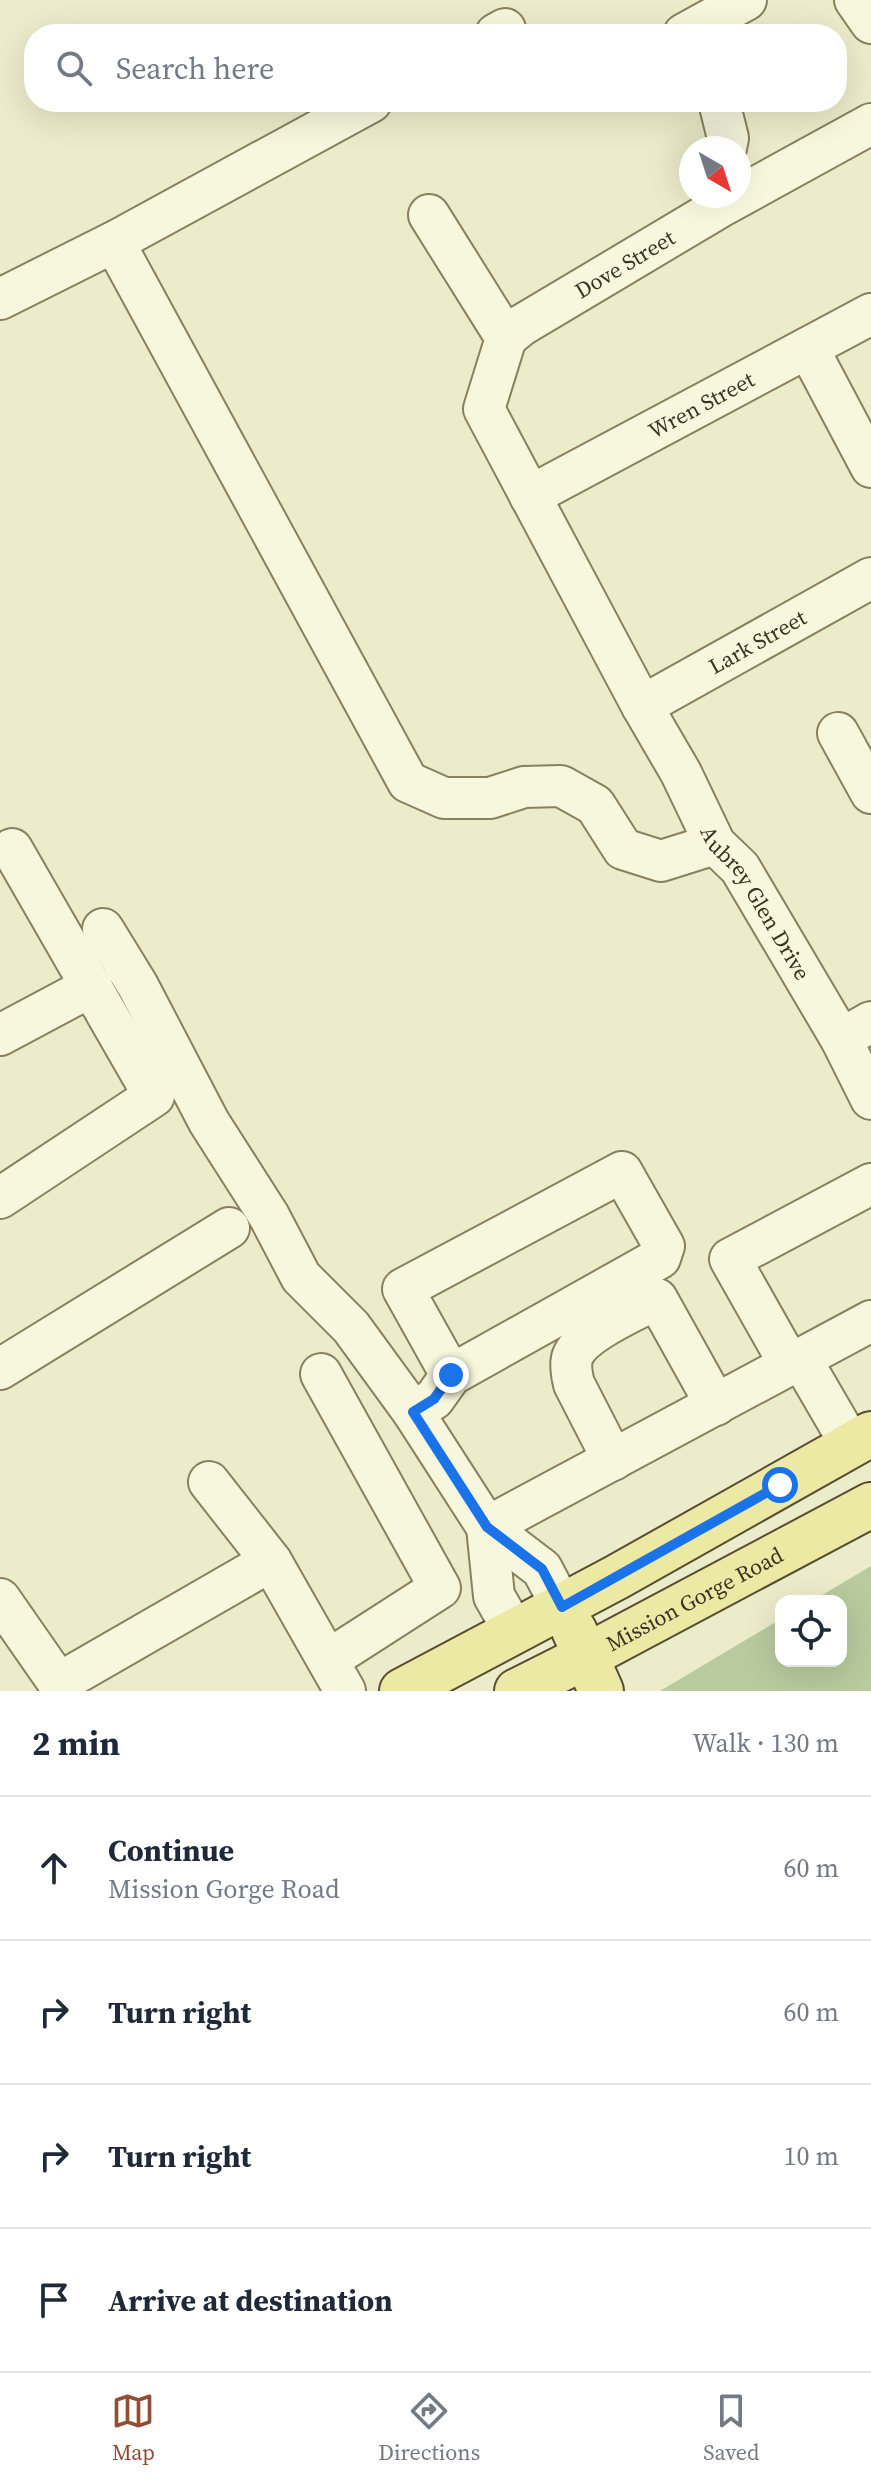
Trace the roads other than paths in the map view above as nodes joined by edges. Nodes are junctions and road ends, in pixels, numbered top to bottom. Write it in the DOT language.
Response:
graph roads {
  1 [pos="746,0"];
  2 [pos="855,0"];
  3 [pos="871,23"];
  4 [pos="702,24"];
  5 [pos="353,112"];
  6 [pos="722,112"];
  7 [pos="871,124"];
  8 [pos="728,136"];
  9 [pos="751,186"];
  10 [pos="710,208"];
  11 [pos="429,215"];
  12 [pos="114,242"];
  13 [pos="0,299"];
  14 [pos="871,314"];
  15 [pos="506,338"];
  16 [pos="808,348"];
  17 [pos="871,467"];
  18 [pos="530,496"];
  19 [pos="871,578"];
  20 [pos="642,706"];
  21 [pos="838,733"];
  22 [pos="871,791"];
  23 [pos="715,844"];
  24 [pos="12,849"];
  25 [pos="103,929"];
  26 [pos="92,986"];
  27 [pos="856,1031"];
  28 [pos="0,1035"];
  29 [pos="871,1099"];
  30 [pos="871,1184"];
  31 [pos="0,1198"];
  32 [pos="229,1228"];
  33 [pos="871,1321"];
  34 [pos="796,1362"];
  35 [pos="0,1369"];
  36 [pos="321,1374"];
  37 [pos="451,1375"];
  38 [pos="716,1405"];
  39 [pos="413,1412"];
  40 [pos="861,1440"];
  41 [pos="613,1460"];
  42 [pos="209,1482"];
  43 [pos="871,1505"];
  44 [pos="487,1527"];
  45 [pos="271,1561"];
  46 [pos="0,1599"];
  47 [pos="562,1607"];
  48 [pos="514,1631"];
  49 [pos="594,1674"];
  50 [pos="336,1676"];
  51 [pos="61,1687"];
  52 [pos="531,1688"];
  53 [pos="402,1691"];
  1 -- 4 [label="street"];
  2 -- 3 [label="street"];
  5 -- 12 [label="street"];
  6 -- 8 [label="street"];
  7 -- 9 [label="street, Dove Street"];
  10 -- 15 [label="street, Dove Street"];
  11 -- 15 [label="street"];
  12 -- 13 [label="street"];
  12 -- 23 [label="street"];
  14 -- 16 [label="street, Wren Street"];
  15 -- 18 [label="street, Aubrey Glen Drive"];
  16 -- 17 [label="street"];
  16 -- 18 [label="street, Wren Street"];
  18 -- 20 [label="street, Aubrey Glen Drive"];
  19 -- 20 [label="street, Lark Street"];
  20 -- 23 [label="street, Aubrey Glen Drive"];
  21 -- 22 [label="street"];
  23 -- 27 [label="street, Aubrey Glen Drive"];
  24 -- 26 [label="street"];
  25 -- 39 [label="street"];
  26 -- 28 [label="street"];
  26 -- 31 [label="street"];
  27 -- 29 [label="street, Aubrey Glen Drive"];
  30 -- 34 [label="street"];
  32 -- 35 [label="street"];
  33 -- 34 [label="street"];
  34 -- 38 [label="street"];
  34 -- 40 [label="street"];
  36 -- 50 [label="street"];
  37 -- 37 [label="street"];
  37 -- 39 [label="street"];
  38 -- 41 [label="street"];
  38 -- 41 [label="street"];
  39 -- 44 [label="street"];
  40 -- 47 [label="main road"];
  41 -- 44 [label="street"];
  42 -- 45 [label="street"];
  43 -- 49 [label="main road, Mission Gorge Road"];
  44 -- 47 [label="street"];
  44 -- 48 [label="street"];
  45 -- 50 [label="street"];
  45 -- 51 [label="street"];
  46 -- 51 [label="street"];
  47 -- 48 [label="main road"];
  47 -- 49 [label="main road"];
  48 -- 52 [label="main road"];
  48 -- 53 [label="main road"];
  49 -- 52 [label="main road, Mission Gorge Road"];
}
